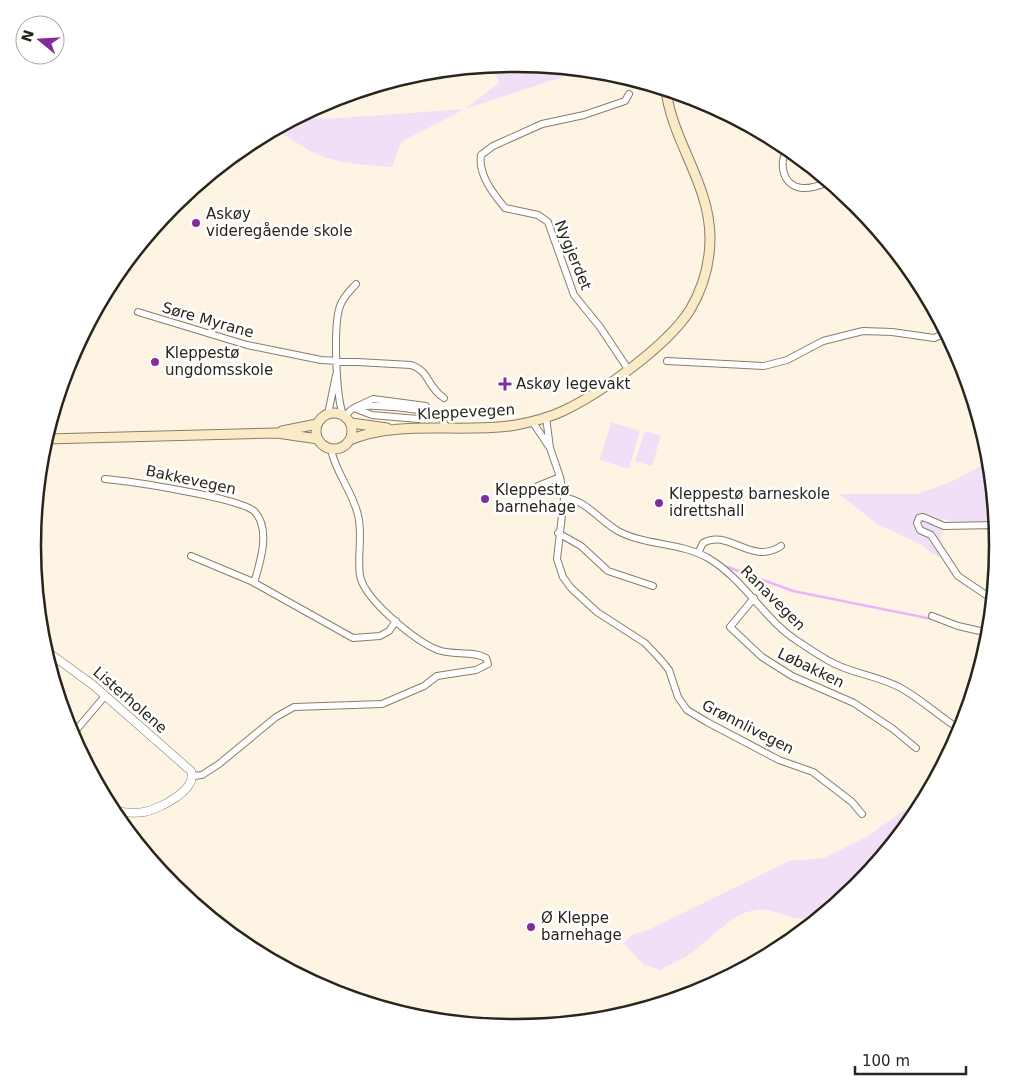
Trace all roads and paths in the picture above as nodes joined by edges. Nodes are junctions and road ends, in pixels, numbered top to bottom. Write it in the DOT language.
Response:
graph roads {
  1 [pos="629,94"];
  2 [pos="668,97"];
  3 [pos="784,156"];
  4 [pos="821,184"];
  5 [pos="356,284"];
  6 [pos="138,312"];
  7 [pos="940,336"];
  8 [pos="337,361"];
  9 [pos="667,361"];
  10 [pos="628,369"];
  11 [pos="336,375"];
  12 [pos="444,398"];
  13 [pos="354,408"];
  14 [pos="427,411"];
  15 [pos="328,414"];
  16 [pos="546,417"];
  17 [pos="346,418"];
  18 [pos="532,421"];
  19 [pos="317,424"];
  20 [pos="447,429"];
  21 [pos="394,430"];
  22 [pos="277,433"];
  23 [pos="53,439"];
  24 [pos="318,439"];
  25 [pos="350,440"];
  26 [pos="550,448"];
  27 [pos="331,449"];
  28 [pos="560,477"];
  29 [pos="105,479"];
  30 [pos="538,486"];
  31 [pos="564,498"];
  32 [pos="988,525"];
  33 [pos="558,533"];
  34 [pos="781,546"];
  35 [pos="698,553"];
  36 [pos="191,556"];
  37 [pos="254,583"];
  38 [pos="653,586"];
  39 [pos="986,595"];
  40 [pos="754,598"];
  41 [pos="932,616"];
  42 [pos="396,621"];
  43 [pos="981,631"];
  44 [pos="54,657"];
  45 [pos="105,696"];
  46 [pos="954,725"];
  47 [pos="77,728"];
  48 [pos="916,748"];
  49 [pos="193,776"];
  50 [pos="122,811"];
  51 [pos="862,814"];
  1 -- 10 [label="street, Nygjerdet"];
  2 -- 10 [label="main road, Kleppevegen"];
  3 -- 4 [label="street"];
  5 -- 8 [label="street"];
  6 -- 8 [label="street, Søre Myrane"];
  7 -- 9 [label="street"];
  8 -- 11 [label="street"];
  8 -- 12 [label="street, Kleppevegen"];
  10 -- 16 [label="main road, Kleppevegen"];
  11 -- 15 [label="street"];
  11 -- 17 [label="street"];
  13 -- 14 [label="street"];
  13 -- 14 [label="street"];
  13 -- 17 [label="street"];
  14 -- 20 [label="street"];
  15 -- 17 [label="main road"];
  15 -- 19 [label="main road"];
  16 -- 18 [label="main road, Kleppevegen"];
  16 -- 26 [label="street, Grønnlivegen"];
  17 -- 21 [label="main road, Kleppevegen"];
  17 -- 25 [label="main road"];
  18 -- 20 [label="main road, Kleppevegen"];
  18 -- 26 [label="street, Grønnlivegen"];
  19 -- 22 [label="main road"];
  19 -- 24 [label="main road"];
  20 -- 21 [label="main road, Kleppevegen"];
  21 -- 25 [label="main road, Kleppevegen"];
  22 -- 23 [label="main road"];
  22 -- 24 [label="main road"];
  24 -- 27 [label="main road"];
  25 -- 27 [label="main road"];
  26 -- 28 [label="street, Grønnlivegen"];
  27 -- 42 [label="street"];
  28 -- 30 [label="street"];
  28 -- 31 [label="street, Grønnlivegen"];
  29 -- 37 [label="street, Bakkevegen"];
  31 -- 33 [label="street, Grønnlivegen"];
  31 -- 35 [label="street, Ranavegen"];
  32 -- 39 [label="street"];
  33 -- 38 [label="street"];
  33 -- 51 [label="street, Grønnlivegen"];
  34 -- 35 [label="street, Ranavegen"];
  35 -- 40 [label="street, Ranavegen"];
  36 -- 37 [label="street"];
  37 -- 42 [label="street"];
  40 -- 46 [label="street, Ranavegen"];
  40 -- 48 [label="street, Løbakken"];
  41 -- 43 [label="street"];
  42 -- 49 [label="street"];
  44 -- 45 [label="street, Listerholene"];
  45 -- 47 [label="street"];
  45 -- 49 [label="street, Listerholene"];
  49 -- 50 [label="street"];
}
